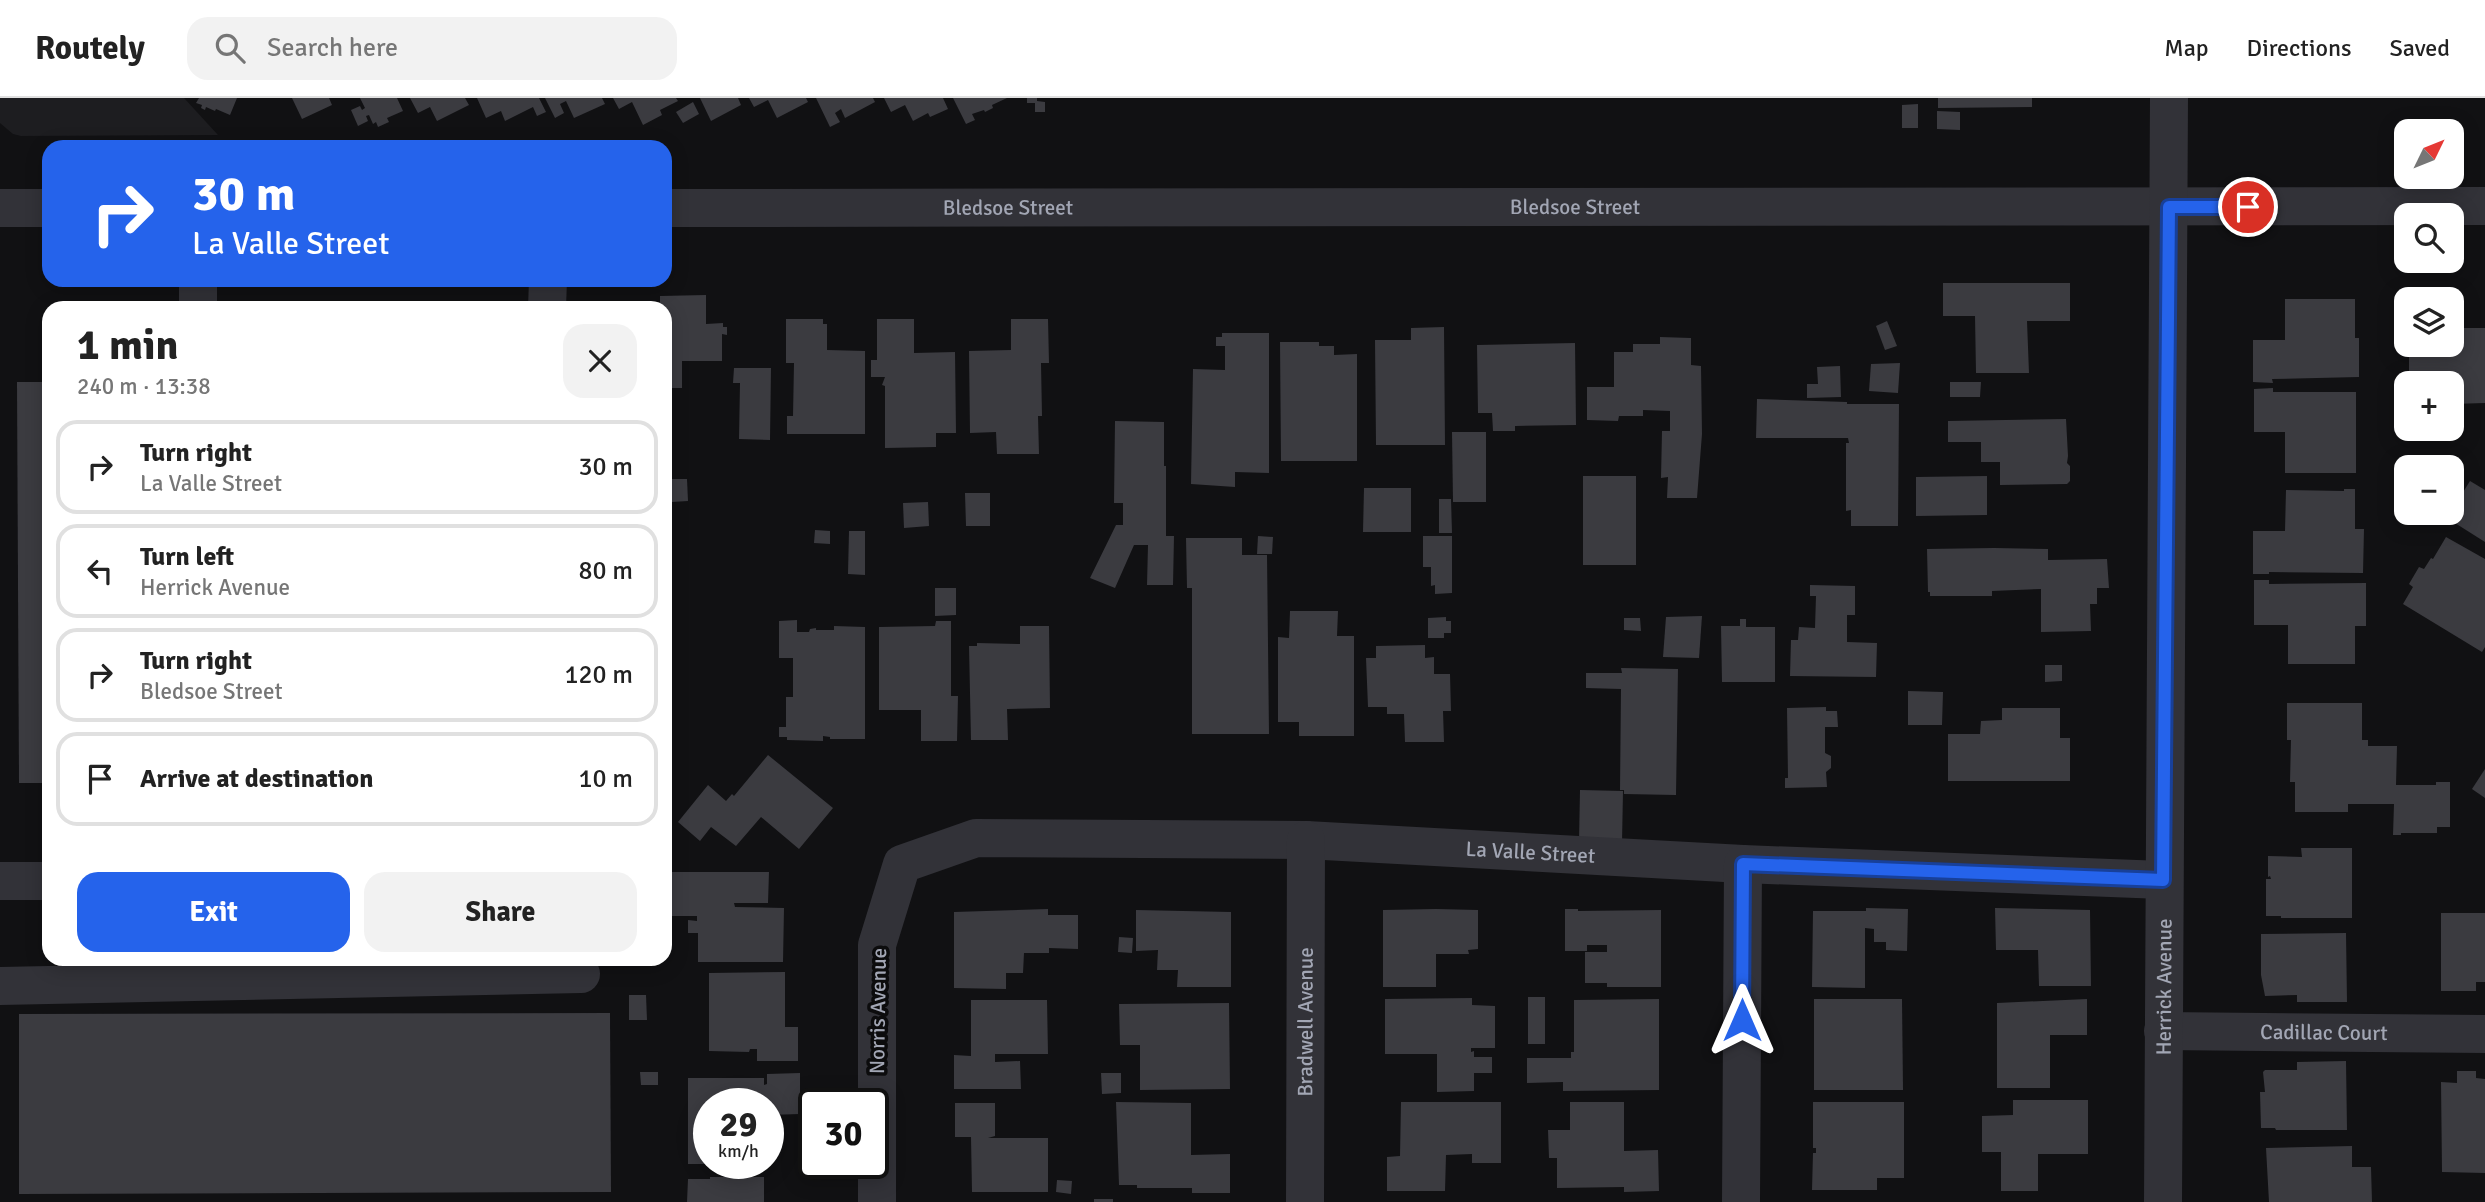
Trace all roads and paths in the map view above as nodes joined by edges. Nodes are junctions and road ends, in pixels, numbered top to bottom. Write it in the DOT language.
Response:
graph roads {
  1 [pos="2169,98"];
  2 [pos="2485,206"];
  3 [pos="2169,207"];
  4 [pos="0,208"];
  5 [pos="42,208"];
  6 [pos="672,208"];
  7 [pos="1306,840"];
  8 [pos="902,864"];
  9 [pos="1743,864"];
  10 [pos="2163,880"];
  11 [pos="0,881"];
  12 [pos="42,881"];
  13 [pos="581,974"];
  14 [pos="0,986"];
  15 [pos="2163,1031"];
  16 [pos="2485,1034"];
  17 [pos="877,1202"];
  18 [pos="1305,1202"];
  19 [pos="1741,1202"];
  20 [pos="2164,1202"];
  1 -- 3 [label="street, Herrick Avenue"];
  2 -- 3 [label="street, Bledsoe Street"];
  3 -- 6 [label="street, Bledsoe Street"];
  3 -- 10 [label="street, Herrick Avenue"];
  4 -- 5 [label="street"];
  7 -- 8 [label="street, La Valle Street"];
  7 -- 9 [label="street, La Valle Street"];
  7 -- 18 [label="street, Bradwell Avenue"];
  8 -- 17 [label="street, Norris Avenue"];
  9 -- 10 [label="street, La Valle Street"];
  9 -- 19 [label="street"];
  10 -- 15 [label="street, Herrick Avenue"];
  11 -- 12 [label="street"];
  13 -- 14 [label="street"];
  15 -- 16 [label="street, Cadillac Court"];
  15 -- 20 [label="street, Herrick Avenue"];
}
